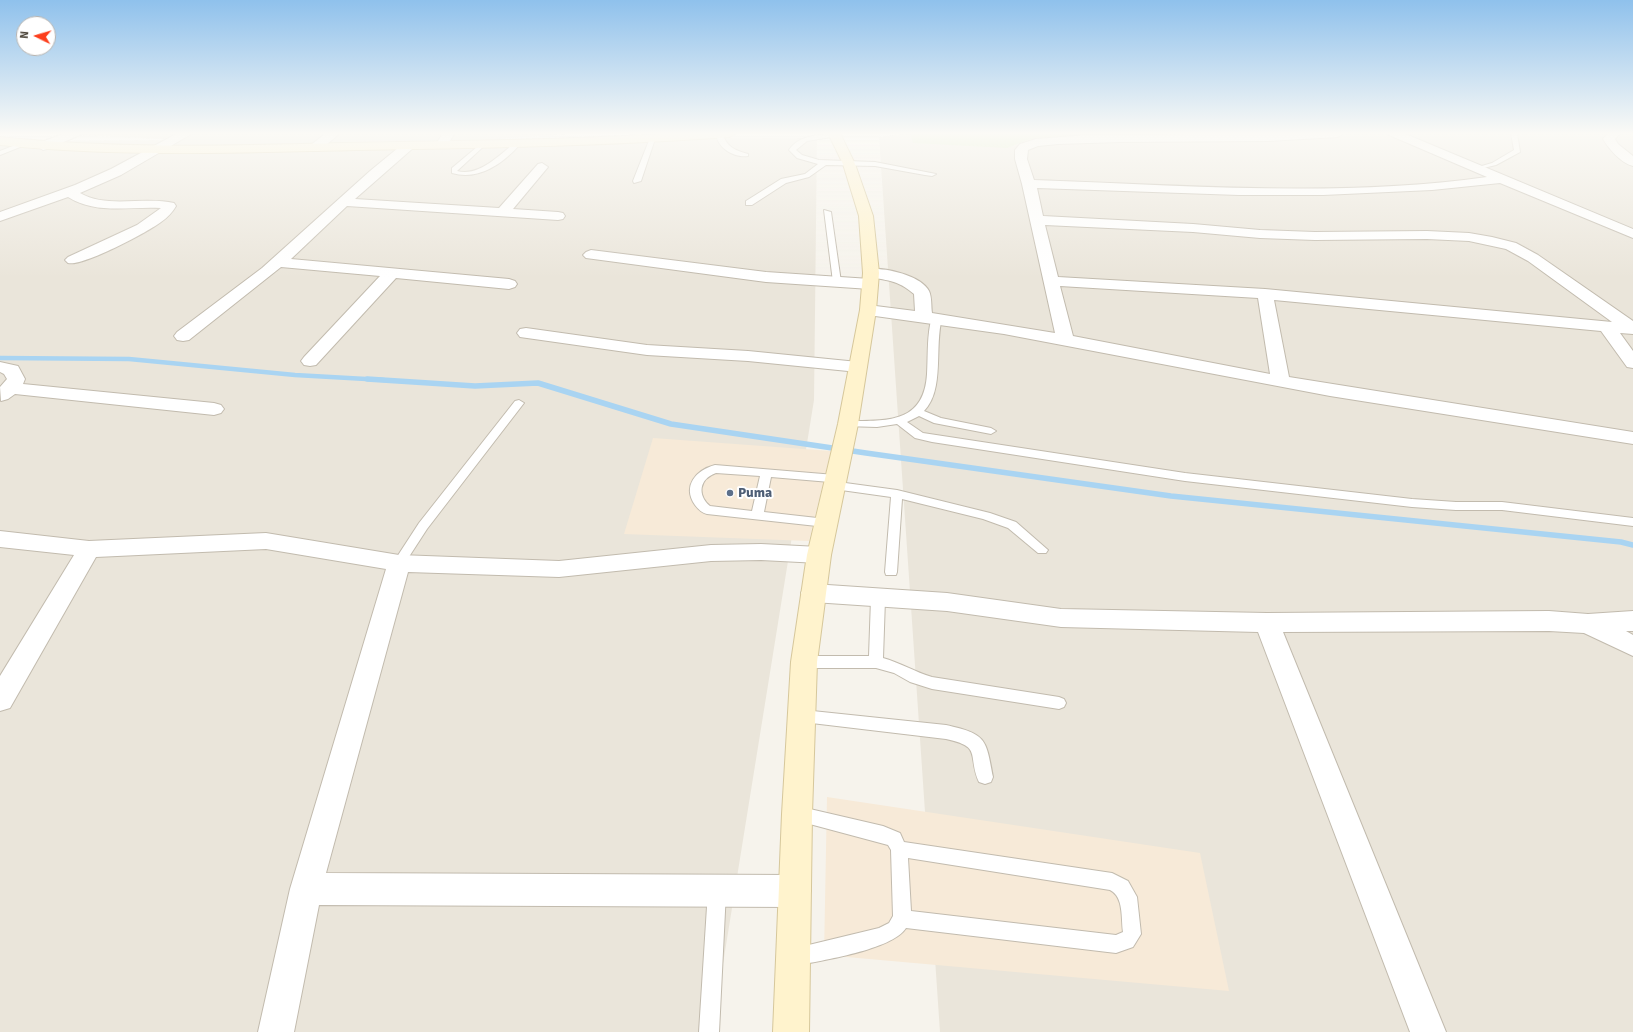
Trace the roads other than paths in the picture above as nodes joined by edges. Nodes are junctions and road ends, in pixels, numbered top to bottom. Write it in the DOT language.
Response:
graph roads {
  1 [pos="94,181"];
  2 [pos="365,181"];
  3 [pos="530,181"];
  4 [pos="784,181"];
  5 [pos="855,181"];
  6 [pos="1487,181"];
  7 [pos="1505,181"];
  8 [pos="1029,184"];
  9 [pos="68,192"];
  10 [pos="345,202"];
  11 [pos="749,203"];
  12 [pos="502,212"];
  13 [pos="827,212"];
  14 [pos="558,216"];
  15 [pos="0,217"];
  16 [pos="1037,220"];
  17 [pos="1633,234"];
  18 [pos="591,255"];
  19 [pos="73,260"];
  20 [pos="279,262"];
  21 [pos="393,272"];
  22 [pos="871,278"];
  23 [pos="1050,281"];
  24 [pos="837,282"];
  25 [pos="509,284"];
  26 [pos="1265,294"];
  27 [pos="868,310"];
  28 [pos="930,317"];
  29 [pos="1607,327"];
  30 [pos="1633,329"];
  31 [pos="526,333"];
  32 [pos="183,336"];
  33 [pos="1065,341"];
  34 [pos="310,361"];
  35 [pos="1633,363"];
  36 [pos="0,367"];
  37 [pos="858,367"];
  38 [pos="1280,381"];
  39 [pos="5,392"];
  40 [pos="519,403"];
  41 [pos="214,409"];
  42 [pos="916,411"];
  43 [pos="901,422"];
  44 [pos="847,429"];
  45 [pos="991,431"];
  46 [pos="1633,438"];
  47 [pos="766,473"];
  48 [pos="836,476"];
  49 [pos="897,494"];
  50 [pos="757,515"];
  51 [pos="826,522"];
  52 [pos="1633,522"];
  53 [pos="0,539"];
  54 [pos="89,549"];
  55 [pos="1042,550"];
  56 [pos="819,554"];
  57 [pos="399,563"];
  58 [pos="891,572"];
  59 [pos="813,593"];
  60 [pos="878,599"];
  61 [pos="1633,621"];
  62 [pos="1267,623"];
  63 [pos="1588,624"];
  64 [pos="1633,646"];
  65 [pos="804,662"];
  66 [pos="876,662"];
  67 [pos="0,700"];
  68 [pos="1059,703"];
  69 [pos="803,716"];
  70 [pos="985,777"];
  71 [pos="797,814"];
  72 [pos="899,848"];
  73 [pos="306,889"];
  74 [pos="717,891"];
  75 [pos="795,891"];
  76 [pos="902,918"];
  77 [pos="792,958"];
  78 [pos="276,1032"];
  79 [pos="709,1032"];
  80 [pos="791,1032"];
  81 [pos="1428,1032"];
  1 -- 9 [label="street"];
  2 -- 10 [label="street"];
  3 -- 12 [label="street"];
  4 -- 11 [label="lane"];
  5 -- 22 [label="main road"];
  6 -- 8 [label="street"];
  7 -- 17 [label="street"];
  8 -- 16 [label="street"];
  9 -- 15 [label="street"];
  9 -- 19 [label="street"];
  10 -- 12 [label="street"];
  10 -- 20 [label="street"];
  12 -- 14 [label="street"];
  13 -- 24 [label="lane"];
  16 -- 23 [label="street"];
  16 -- 30 [label="street"];
  18 -- 24 [label="street"];
  20 -- 21 [label="street"];
  20 -- 32 [label="street"];
  21 -- 25 [label="street"];
  21 -- 34 [label="street"];
  22 -- 24 [label="street"];
  22 -- 27 [label="main road"];
  22 -- 28 [label="street"];
  23 -- 26 [label="street"];
  23 -- 33 [label="street"];
  26 -- 29 [label="street"];
  26 -- 38 [label="street"];
  27 -- 28 [label="street"];
  27 -- 37 [label="main road"];
  28 -- 33 [label="street"];
  28 -- 42 [label="lane"];
  29 -- 30 [label="street"];
  29 -- 35 [label="street"];
  31 -- 37 [label="street"];
  33 -- 38 [label="street"];
  36 -- 39 [label="street"];
  37 -- 44 [label="main road"];
  38 -- 46 [label="street"];
  39 -- 41 [label="street"];
  40 -- 57 [label="lane"];
  42 -- 43 [label="lane"];
  42 -- 45 [label="lane"];
  43 -- 44 [label="lane"];
  43 -- 52 [label="lane"];
  44 -- 48 [label="main road"];
  47 -- 48 [label="lane"];
  47 -- 50 [label="lane"];
  47 -- 50 [label="lane"];
  48 -- 49 [label="lane"];
  48 -- 51 [label="main road"];
  49 -- 55 [label="lane"];
  49 -- 58 [label="lane"];
  50 -- 51 [label="lane"];
  51 -- 56 [label="main road"];
  53 -- 54 [label="street"];
  54 -- 57 [label="street"];
  54 -- 67 [label="street"];
  56 -- 57 [label="street"];
  56 -- 59 [label="main road"];
  57 -- 73 [label="street"];
  59 -- 60 [label="street"];
  59 -- 65 [label="main road"];
  60 -- 62 [label="street"];
  60 -- 66 [label="lane"];
  61 -- 63 [label="street"];
  62 -- 63 [label="street"];
  62 -- 81 [label="street"];
  63 -- 64 [label="street"];
  65 -- 66 [label="lane"];
  65 -- 69 [label="main road"];
  66 -- 68 [label="lane"];
  69 -- 70 [label="lane"];
  69 -- 71 [label="main road"];
  71 -- 72 [label="lane"];
  71 -- 75 [label="main road"];
  72 -- 76 [label="lane"];
  72 -- 76 [label="lane"];
  73 -- 74 [label="street"];
  73 -- 78 [label="street"];
  74 -- 75 [label="street"];
  74 -- 79 [label="lane"];
  75 -- 77 [label="main road"];
  76 -- 77 [label="lane"];
  77 -- 80 [label="main road"];
}
